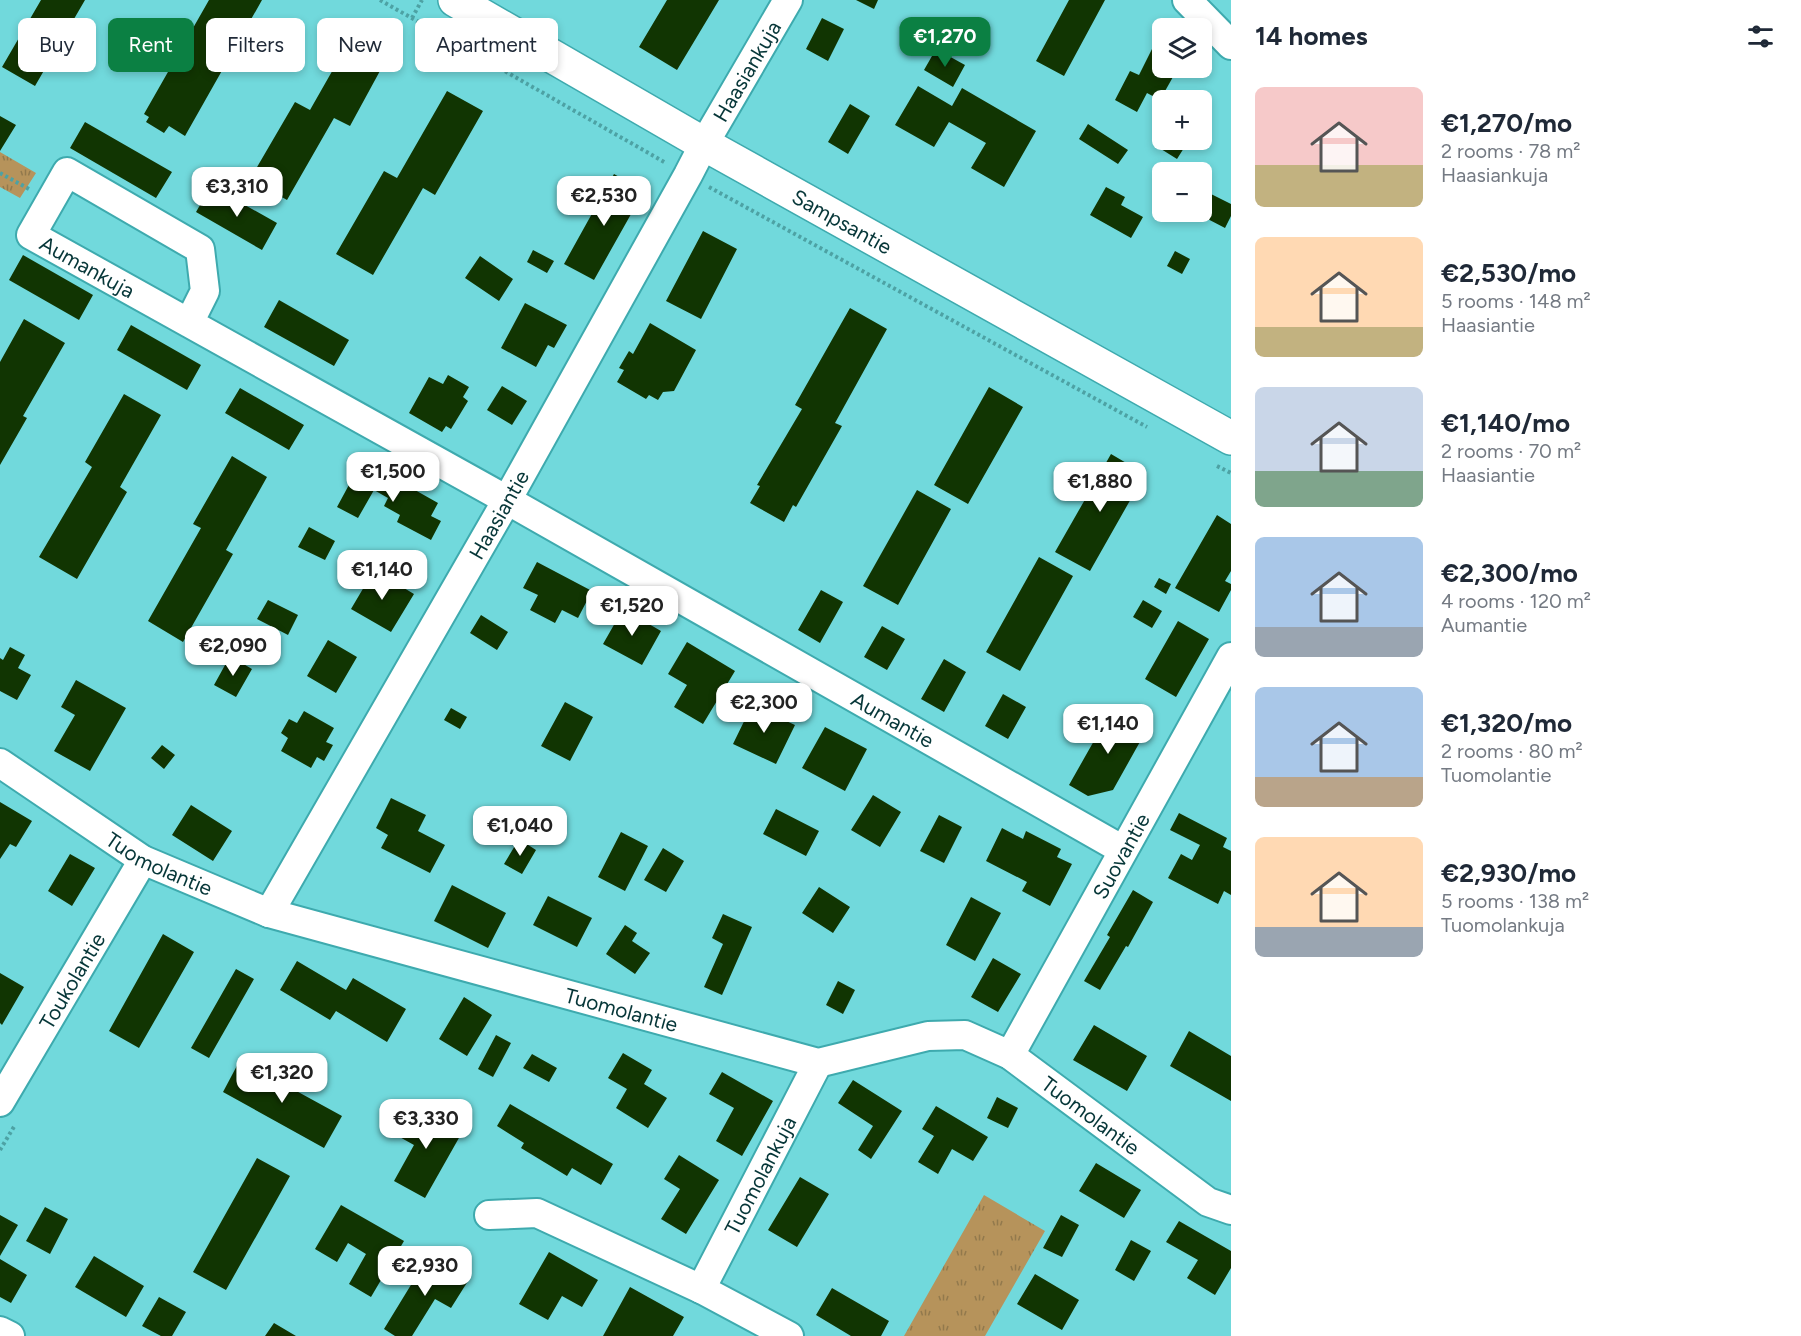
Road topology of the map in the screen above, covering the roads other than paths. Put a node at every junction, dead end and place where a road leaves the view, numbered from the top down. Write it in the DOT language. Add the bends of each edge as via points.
graph roads {
  1 [pos="454,0"];
  2 [pos="788,0"];
  3 [pos="1187,0"];
  4 [pos="1231,45"];
  5 [pos="704,144"];
  6 [pos="189,323"];
  7 [pos="1221,450"];
  8 [pos="507,500"];
  9 [pos="1231,657"];
  10 [pos="1223,688"];
  11 [pos="0,763"];
  12 [pos="1123,850"];
  13 [pos="143,860"];
  14 [pos="269,912"];
  15 [pos="1010,1056"];
  16 [pos="818,1063"];
  17 [pos="0,1102"];
  18 [pos="1231,1210"];
  19 [pos="489,1215"];
  20 [pos="701,1289"];
  21 [pos="0,1330"];
  22 [pos="10,1336"];
  23 [pos="789,1336"];
  1 -- 5 [label="street, Sampsantie"];
  2 -- 5 [label="street, Haasiankuja"];
  3 -- 4 [label="street"];
  5 -- 7 [label="street, Sampsantie"];
  5 -- 8 [label="street, Haasiantie"];
  6 -- 6 [label="street, Aumankuja" via="31,235 67,172 200,249 205,291"];
  6 -- 8 [label="street, Aumankuja"];
  8 -- 12 [label="street, Aumantie"];
  8 -- 14 [label="street, Haasiantie"];
  9 -- 10 [label="street, Suovantie"];
  10 -- 12 [label="street, Suovantie"];
  11 -- 13 [label="street, Tuomolantie"];
  12 -- 15 [label="street, Suovantie"];
  13 -- 14 [label="street, Tuomolantie"];
  13 -- 17 [label="street, Toukolantie"];
  14 -- 16 [label="street, Tuomolantie"];
  15 -- 16 [label="street, Tuomolantie" via="965,1035 927,1036"];
  15 -- 18 [label="street, Tuomolantie" via="1208,1202"];
  16 -- 20 [label="street, Tuomolankuja"];
  19 -- 20 [label="street" via="537,1213"];
  20 -- 23 [label="street"];
  21 -- 22 [label="street"];
}
